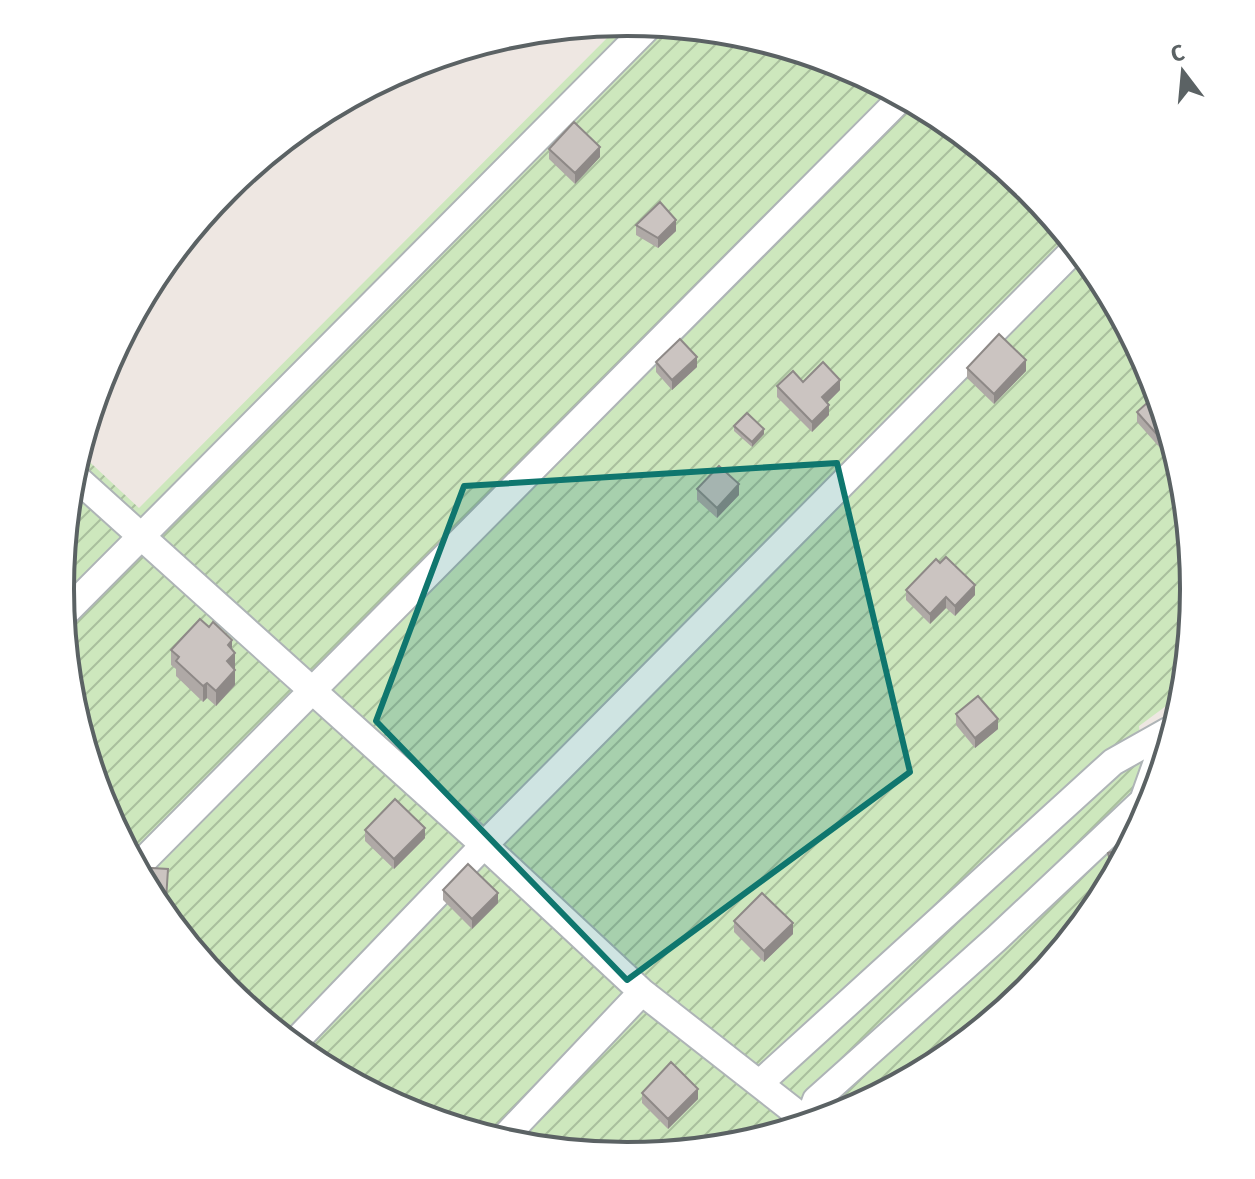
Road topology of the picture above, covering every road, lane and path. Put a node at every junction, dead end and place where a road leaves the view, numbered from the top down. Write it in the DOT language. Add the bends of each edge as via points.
graph roads {
  1 [pos="639,36"];
  2 [pos="894,105"];
  3 [pos="1069,255"];
  4 [pos="84,485"];
  5 [pos="141,536"];
  6 [pos="74,603"];
  7 [pos="312,689"];
  8 [pos="1162,731"];
  9 [pos="1136,808"];
  10 [pos="484,845"];
  11 [pos="144,859"];
  12 [pos="642,992"];
  13 [pos="301,1036"];
  14 [pos="760,1083"];
  15 [pos="812,1111"];
  16 [pos="798,1116"];
  17 [pos="511,1130"];
  1 -- 5 [label="street"];
  2 -- 7 [label="street"];
  3 -- 10 [label="street"];
  4 -- 5 [label="street"];
  5 -- 6 [label="street"];
  5 -- 7 [label="street"];
  7 -- 10 [label="street"];
  7 -- 11 [label="street"];
  8 -- 14 [label="street" via="1113,762"];
  9 -- 15 [label="street" via="816,1100"];
  10 -- 12 [label="street"];
  10 -- 13 [label="street"];
  12 -- 14 [label="street"];
  12 -- 17 [label="street"];
  14 -- 16 [label="street"];
}
